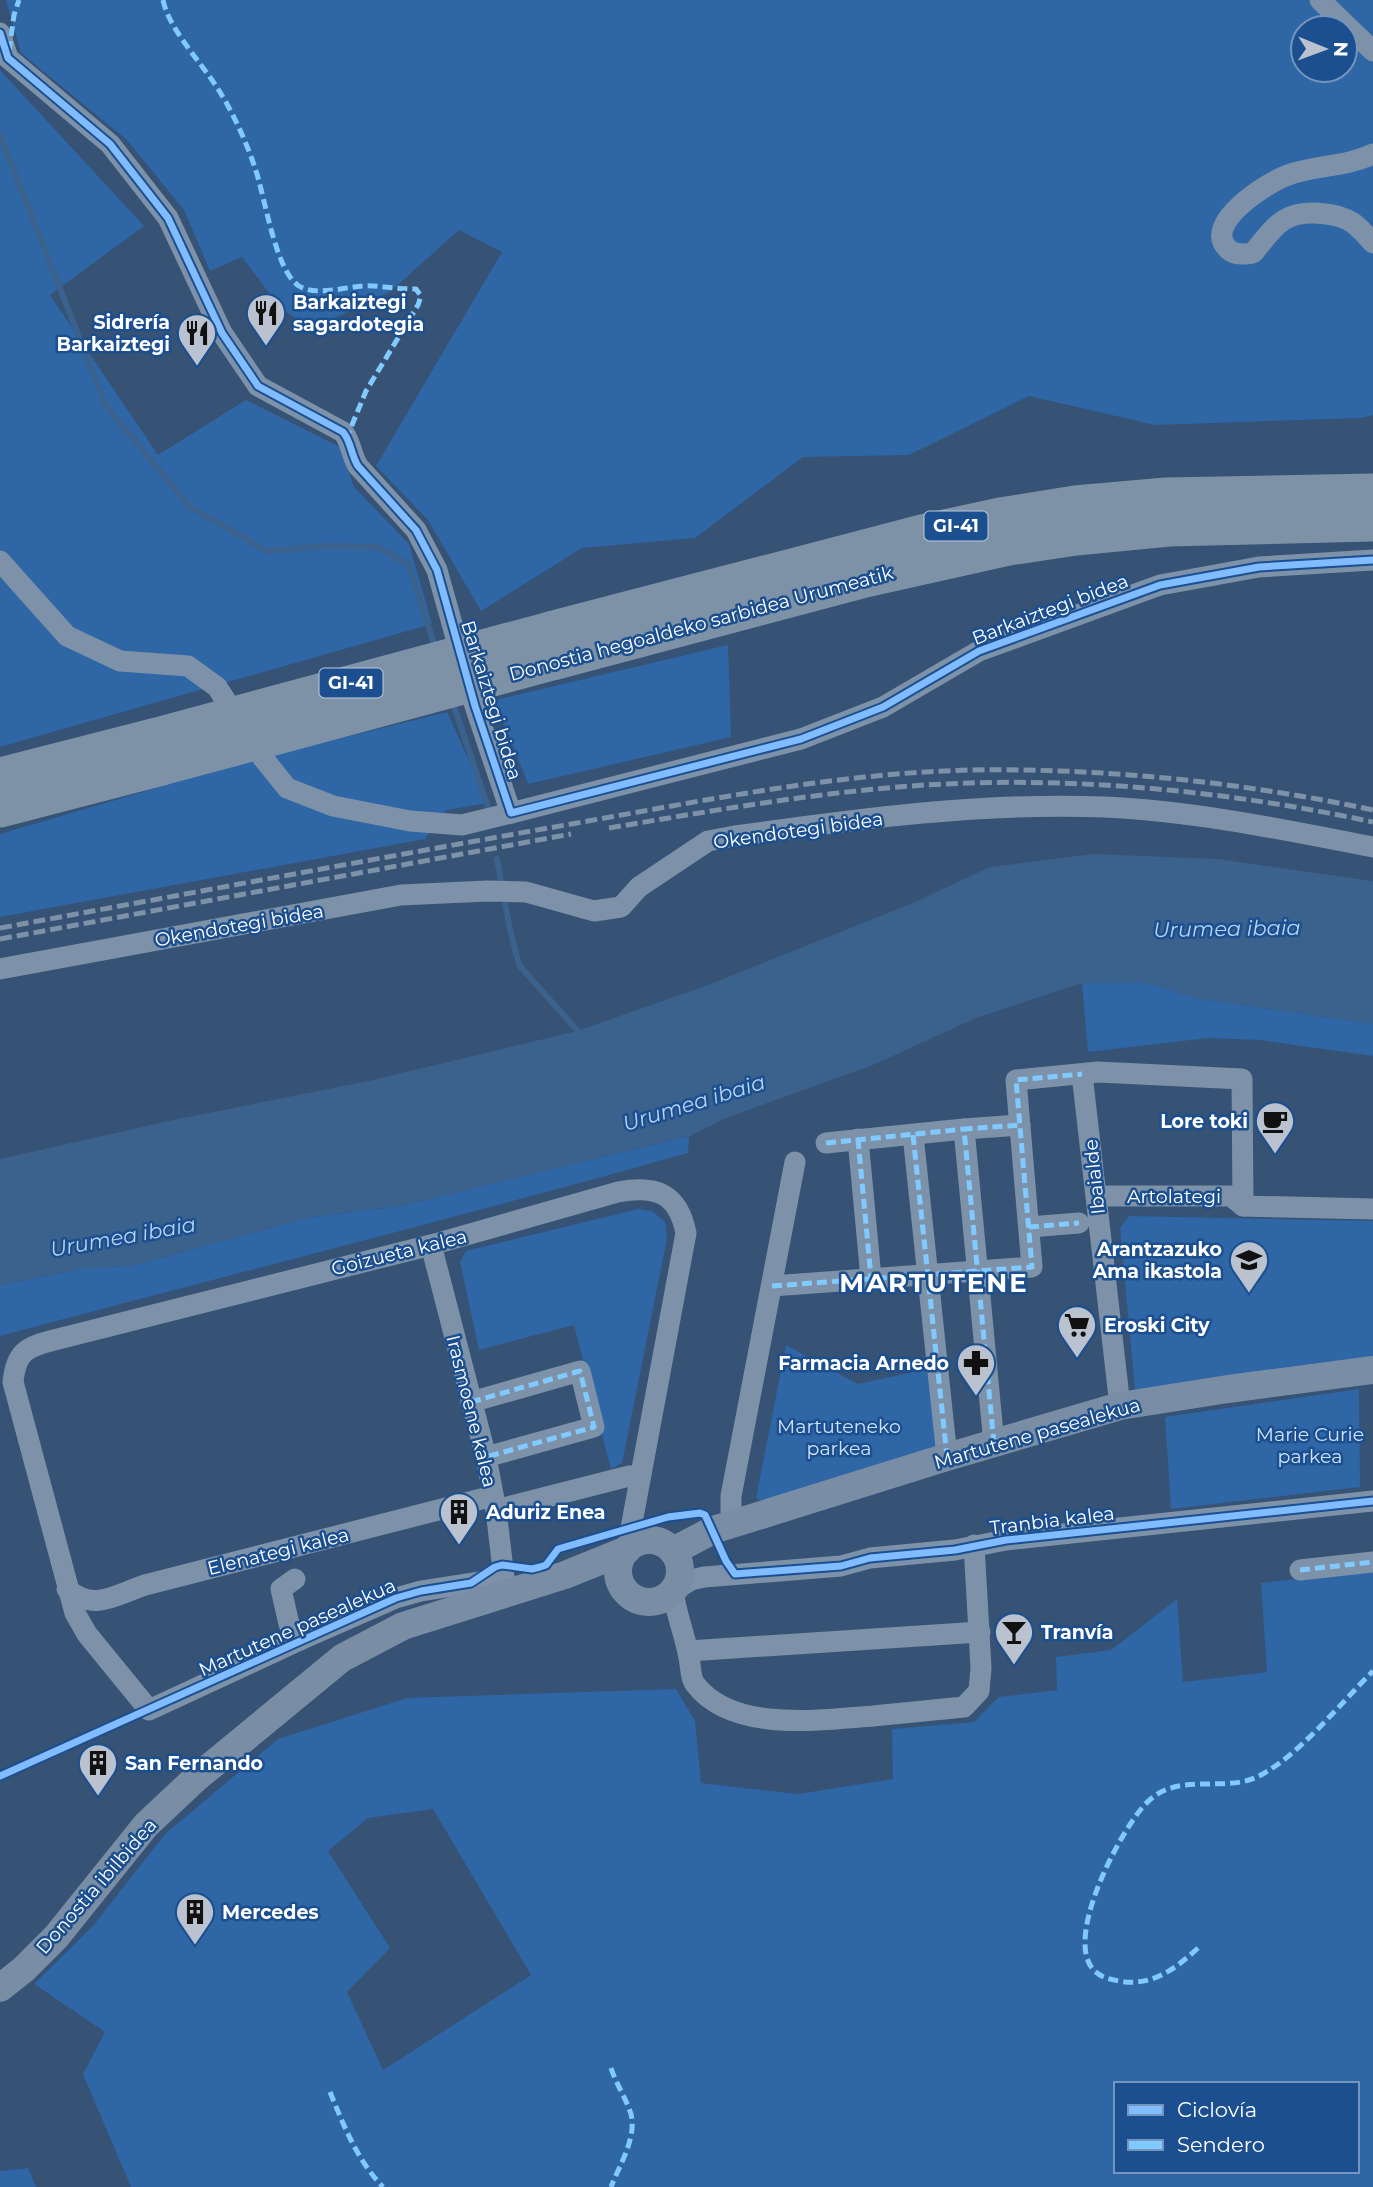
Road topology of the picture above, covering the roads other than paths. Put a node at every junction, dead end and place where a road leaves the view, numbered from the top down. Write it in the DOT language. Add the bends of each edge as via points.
graph roads {
  1 [pos="1320,0"];
  2 [pos="0,33"];
  3 [pos="1373,51"];
  4 [pos="1373,154"];
  5 [pos="1373,243"];
  6 [pos="1373,492"];
  7 [pos="1373,523"];
  8 [pos="1373,560"];
  9 [pos="0,561"];
  10 [pos="553,645"];
  11 [pos="157,752"];
  12 [pos="0,776"];
  13 [pos="0,809"];
  14 [pos="511,813"];
  15 [pos="1373,847"];
  16 [pos="0,969"];
  17 [pos="1082,1074"];
  18 [pos="1020,1125"];
  19 [pos="964,1129"];
  20 [pos="913,1135"];
  21 [pos="858,1139"];
  22 [pos="826,1143"];
  23 [pos="795,1162"];
  24 [pos="1097,1196"];
  25 [pos="1243,1206"];
  26 [pos="1373,1209"];
  27 [pos="1079,1223"];
  28 [pos="1029,1227"];
  29 [pos="431,1245"];
  30 [pos="976,1273"];
  31 [pos="927,1276"];
  32 [pos="871,1278"];
  33 [pos="772,1286"];
  34 [pos="1373,1370"];
  35 [pos="471,1402"];
  36 [pos="1120,1406"];
  37 [pos="994,1444"];
  38 [pos="486,1457"];
  39 [pos="947,1457"];
  40 [pos="639,1476"];
  41 [pos="1373,1501"];
  42 [pos="494,1503"];
  43 [pos="735,1524"];
  44 [pos="974,1545"];
  45 [pos="632,1546"];
  46 [pos="673,1551"];
  47 [pos="1373,1562"];
  48 [pos="1300,1570"];
  49 [pos="565,1575"];
  50 [pos="295,1579"];
  51 [pos="621,1584"];
  52 [pos="508,1585"];
  53 [pos="68,1589"];
  54 [pos="673,1591"];
  55 [pos="980,1632"];
  56 [pos="300,1640"];
  57 [pos="688,1651"];
  58 [pos="149,1710"];
  59 [pos="0,1989"];
  1 -- 3 [label="street"];
  2 -- 14 [label="street, Barkaiztegi bidea" via="8,58 110,144 168,218 222,333 258,386 343,432 358,466 416,530 441,580 475,706"];
  4 -- 5 [label="street" via="1276,181 1222,226 1222,241 1228,250 1239,254 1254,253 1283,220 1300,214 1351,222"];
  6 -- 10 [label="highway, Donostia hegoaldeko sarbidea Urumeatik / GI-41" via="1166,496 1000,516 926,532"];
  7 -- 10 [label="highway, Donostia hegoaldeko sarbidea Urumeatik / GI-41" via="1169,528 1076,537 1009,547"];
  8 -- 14 [label="street, Barkaiztegi bidea" via="1259,567 1160,585 979,651 883,707 802,739"];
  9 -- 14 [label="street" via="67,636 120,661 188,666 217,687 287,788 332,806 410,821 461,825"];
  10 -- 11 [label="highway, Donostia hegoaldeko sarbidea Urumeatik / GI-41, bridge"];
  11 -- 12 [label="highway, Donostia hegoaldeko sarbidea Urumeatik / GI-41"];
  11 -- 13 [label="highway, Donostia hegoaldeko sarbidea Urumeatik / GI-41"];
  15 -- 16 [label="street, Okendotegi bidea" via="1157,811 987,807 708,841 639,887 621,907 594,911 526,892 401,895"];
  17 -- 18 [label="street" via="1016,1080"];
  17 -- 24 [label="street, Ibaialde"];
  17 -- 25 [label="street" via="1242,1079"];
  18 -- 19 [label="street"];
  18 -- 28 [label="street"];
  19 -- 20 [label="street"];
  19 -- 30 [label="street"];
  20 -- 21 [label="street"];
  20 -- 31 [label="street"];
  21 -- 22 [label="street"];
  21 -- 32 [label="street"];
  23 -- 33 [label="street"];
  24 -- 25 [label="street, Artolategi" via="1231,1196"];
  24 -- 36 [label="street, Ibaialde"];
  25 -- 26 [label="street, Artolategi"];
  27 -- 28 [label="street"];
  28 -- 30 [label="street" via="1032,1267"];
  29 -- 35 [label="street, Irasmoene kalea"];
  29 -- 40 [label="street, Goizueta kalea" via="638,1188 658,1191 682,1212 686,1233"];
  29 -- 53 [label="street, Goizueta kalea" via="54,1339 21,1354 13,1382"];
  30 -- 31 [label="street"];
  30 -- 37 [label="street"];
  31 -- 32 [label="street"];
  31 -- 39 [label="street"];
  32 -- 33 [label="street"];
  33 -- 43 [label="street" via="731,1496"];
  34 -- 36 [label="main road, Martutene pasealekua"];
  35 -- 38 [label="street, Irasmoene kalea"];
  35 -- 38 [label="street" via="580,1371 594,1427"];
  36 -- 37 [label="main road, Martutene pasealekua"];
  37 -- 39 [label="main road, Martutene pasealekua"];
  38 -- 42 [label="street, Irasmoene kalea"];
  39 -- 43 [label="main road, Martutene pasealekua"];
  40 -- 42 [label="street"];
  40 -- 45 [label="street, Goizueta kalea"];
  41 -- 44 [label="street, Tranbia kalea"];
  42 -- 52 [label="street, Irasmoene kalea"];
  42 -- 53 [label="street, Elenategi kalea" via="145,1585 100,1600 79,1599"];
  43 -- 46 [label="main road, Martutene pasealekua"];
  44 -- 54 [label="street, Tranbia kalea" via="841,1566 704,1577"];
  44 -- 55 [label="street, Tranbia kalea"];
  45 -- 46 [label="main road" via="650,1540"];
  45 -- 49 [label="main road, Martutene pasealekua"];
  45 -- 51 [label="main road" via="619,1566"];
  46 -- 54 [label="main road" via="680,1575"];
  47 -- 48 [label="street"];
  49 -- 51 [label="main road, Martutene pasealekua" via="595,1574"];
  49 -- 52 [label="main road, Martutene pasealekua"];
  50 -- 56 [label="street" via="281,1588 289,1624"];
  51 -- 54 [label="main road, Martutene pasealekua" via="635,1599 645,1602 655,1602"];
  52 -- 56 [label="street, Martutene pasealekua" via="421,1591"];
  52 -- 59 [label="main road, Donostia ibilbidea" via="403,1626 342,1658 146,1825 56,1937"];
  53 -- 58 [label="street, Goizueta kalea" via="87,1634"];
  54 -- 57 [label="street, Tranbia kalea"];
  55 -- 57 [label="street"];
  55 -- 57 [label="street, Tranbia kalea" via="979,1691 964,1707 797,1722 736,1712 706,1698 692,1681"];
  56 -- 58 [label="street, Martutene pasealekua"];
}
